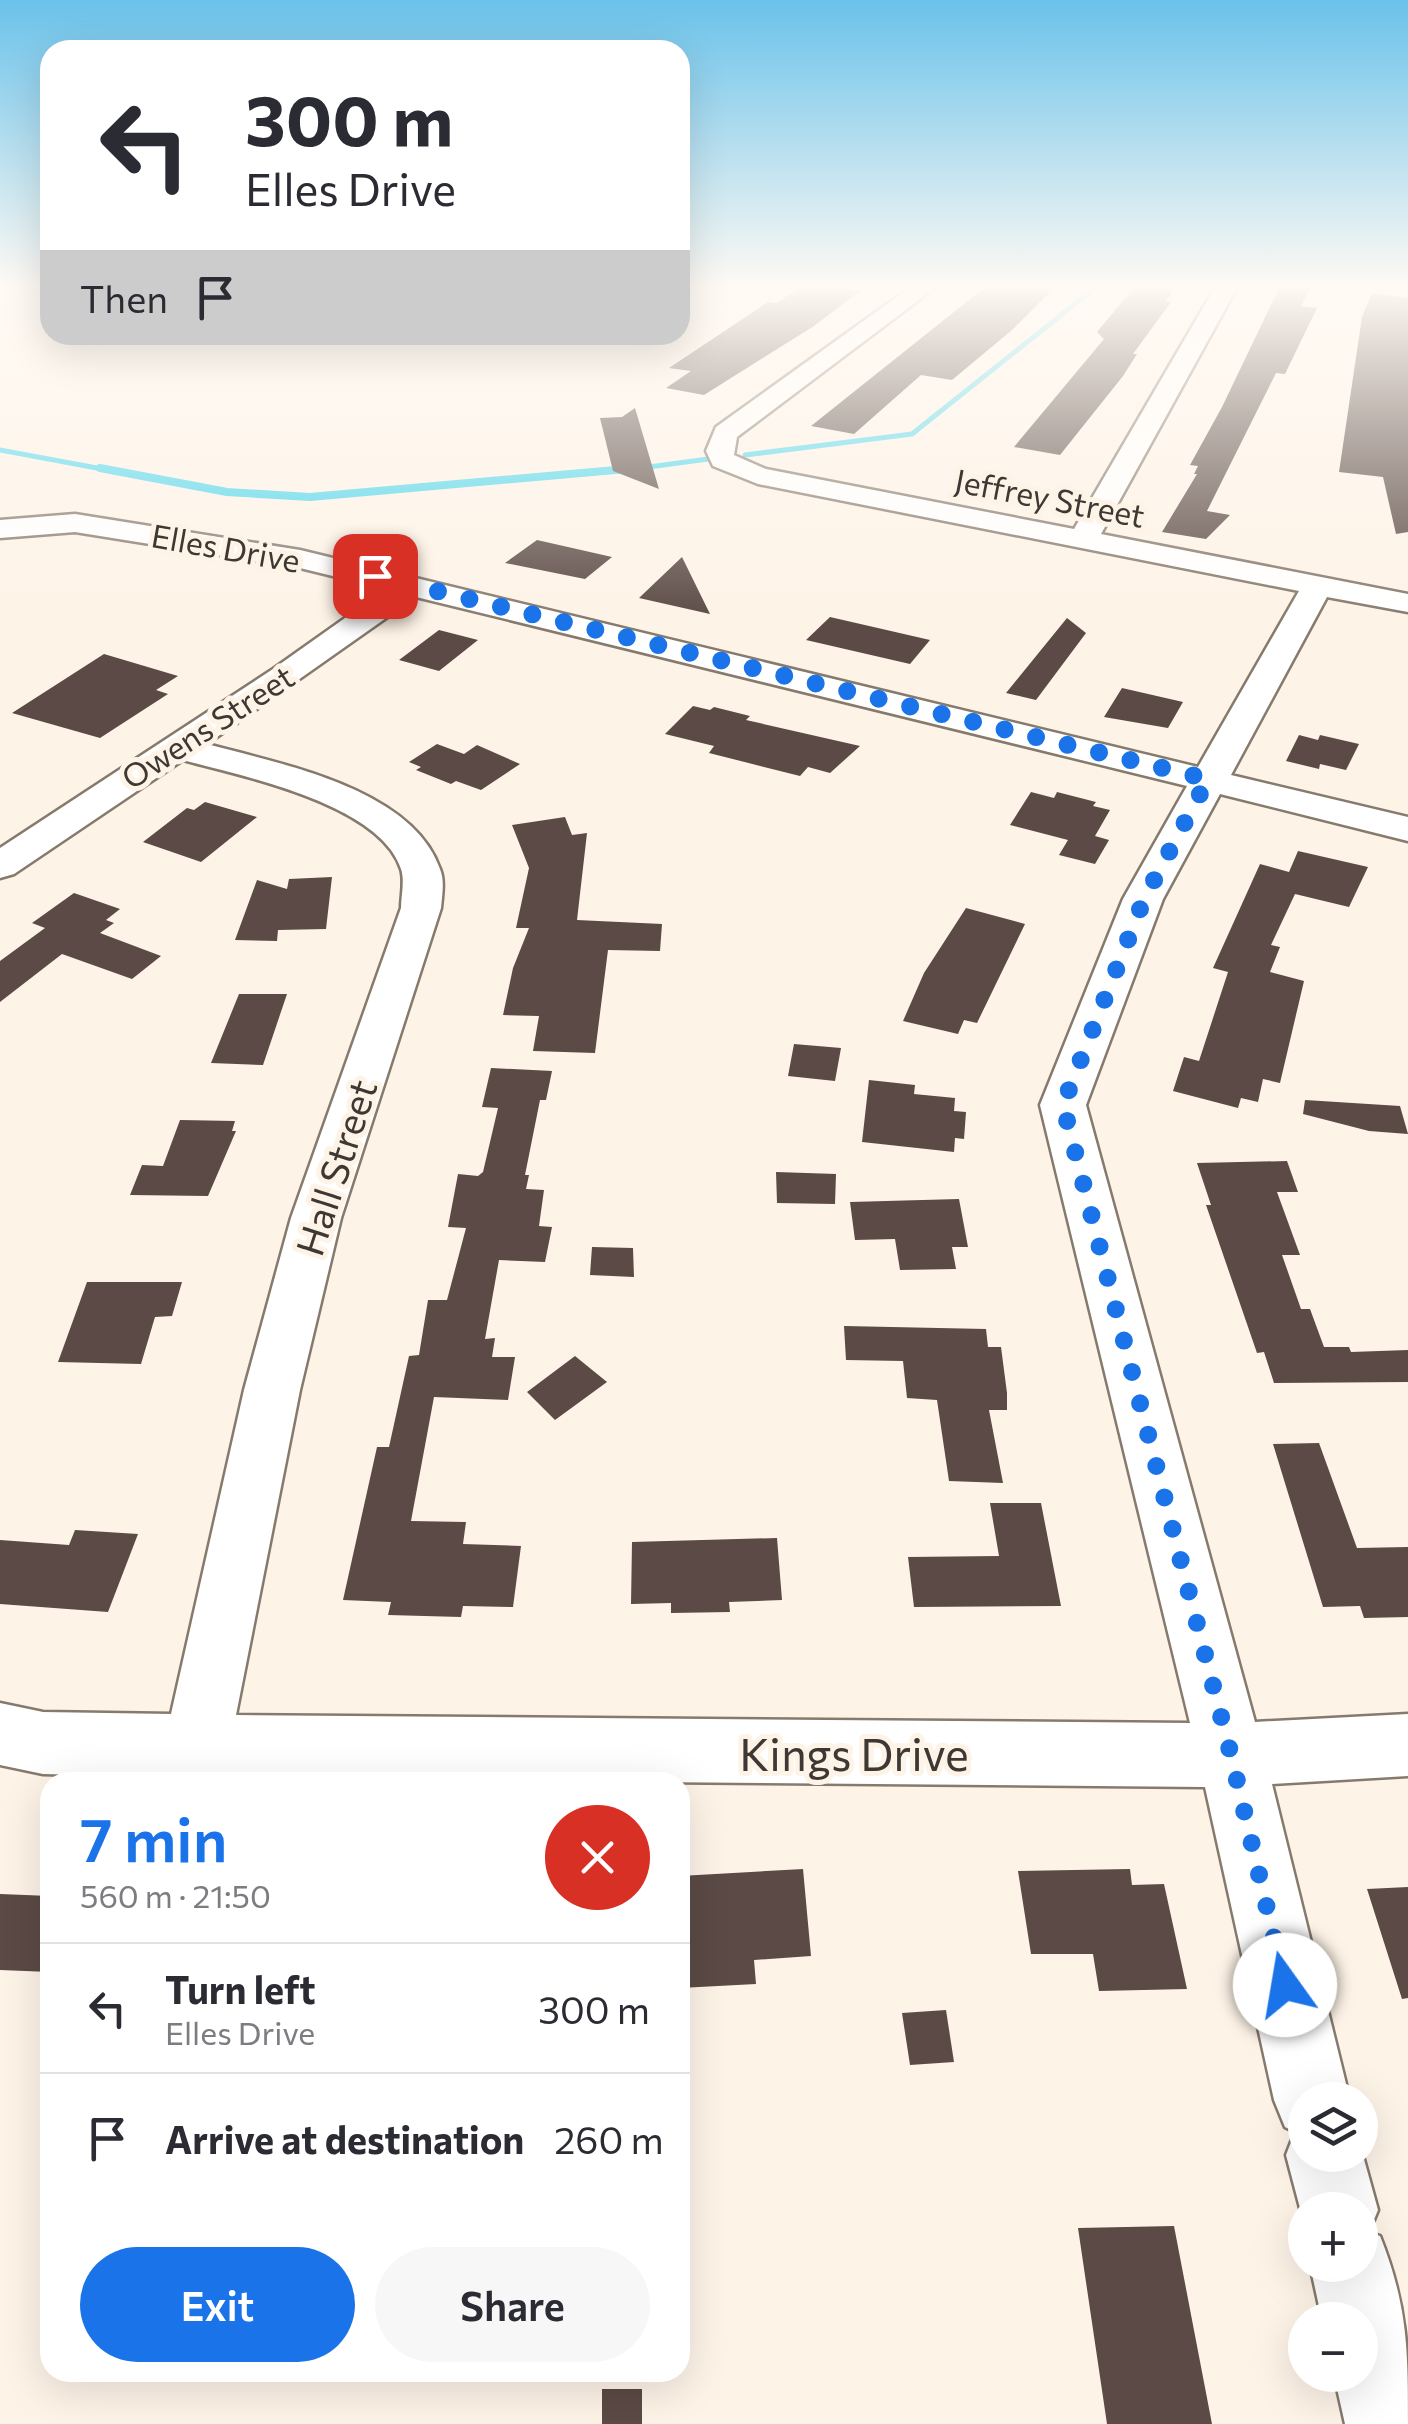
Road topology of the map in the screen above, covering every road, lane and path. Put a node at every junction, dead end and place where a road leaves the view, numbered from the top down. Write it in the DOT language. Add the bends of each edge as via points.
graph roads {
  1 [pos="773,397"];
  2 [pos="1164,397"];
  3 [pos="0,529"];
  4 [pos="1084,540"];
  5 [pos="412,584"];
  6 [pos="1318,585"];
  7 [pos="1408,603"];
  8 [pos="176,747"];
  9 [pos="1208,779"];
  10 [pos="1408,829"];
  11 [pos="0,866"];
  12 [pos="0,1734"];
  13 [pos="1408,1745"];
  14 [pos="196,1746"];
  15 [pos="1231,1755"];
  16 [pos="1308,2082"];
  17 [pos="1355,2282"];
  18 [pos="1388,2424"];
  1 -- 4 [label="street, Jeffrey Street" via="725,432 723,460 758,476"];
  2 -- 4 [label="street"];
  3 -- 5 [label="street, Elles Drive" via="75,523"];
  4 -- 6 [label="street, Jeffrey Street"];
  5 -- 8 [label="street, Owens Street"];
  5 -- 9 [label="street, Elles Drive"];
  6 -- 7 [label="street, Jeffrey Street"];
  6 -- 9 [label="street"];
  8 -- 11 [label="street, Owens Street"];
  8 -- 14 [label="street, Hall Street" via="362,806 400,833 421,868 421,908 311,1237"];
  9 -- 10 [label="street, Elles Drive"];
  9 -- 15 [label="street" via="1144,899 1063,1105"];
  12 -- 14 [label="street, Kings Drive" via="43,1743"];
  13 -- 15 [label="street, Kings Drive"];
  14 -- 15 [label="street, Kings Drive"];
  15 -- 16 [label="street"];
  17 -- 18 [label="street"];
}
